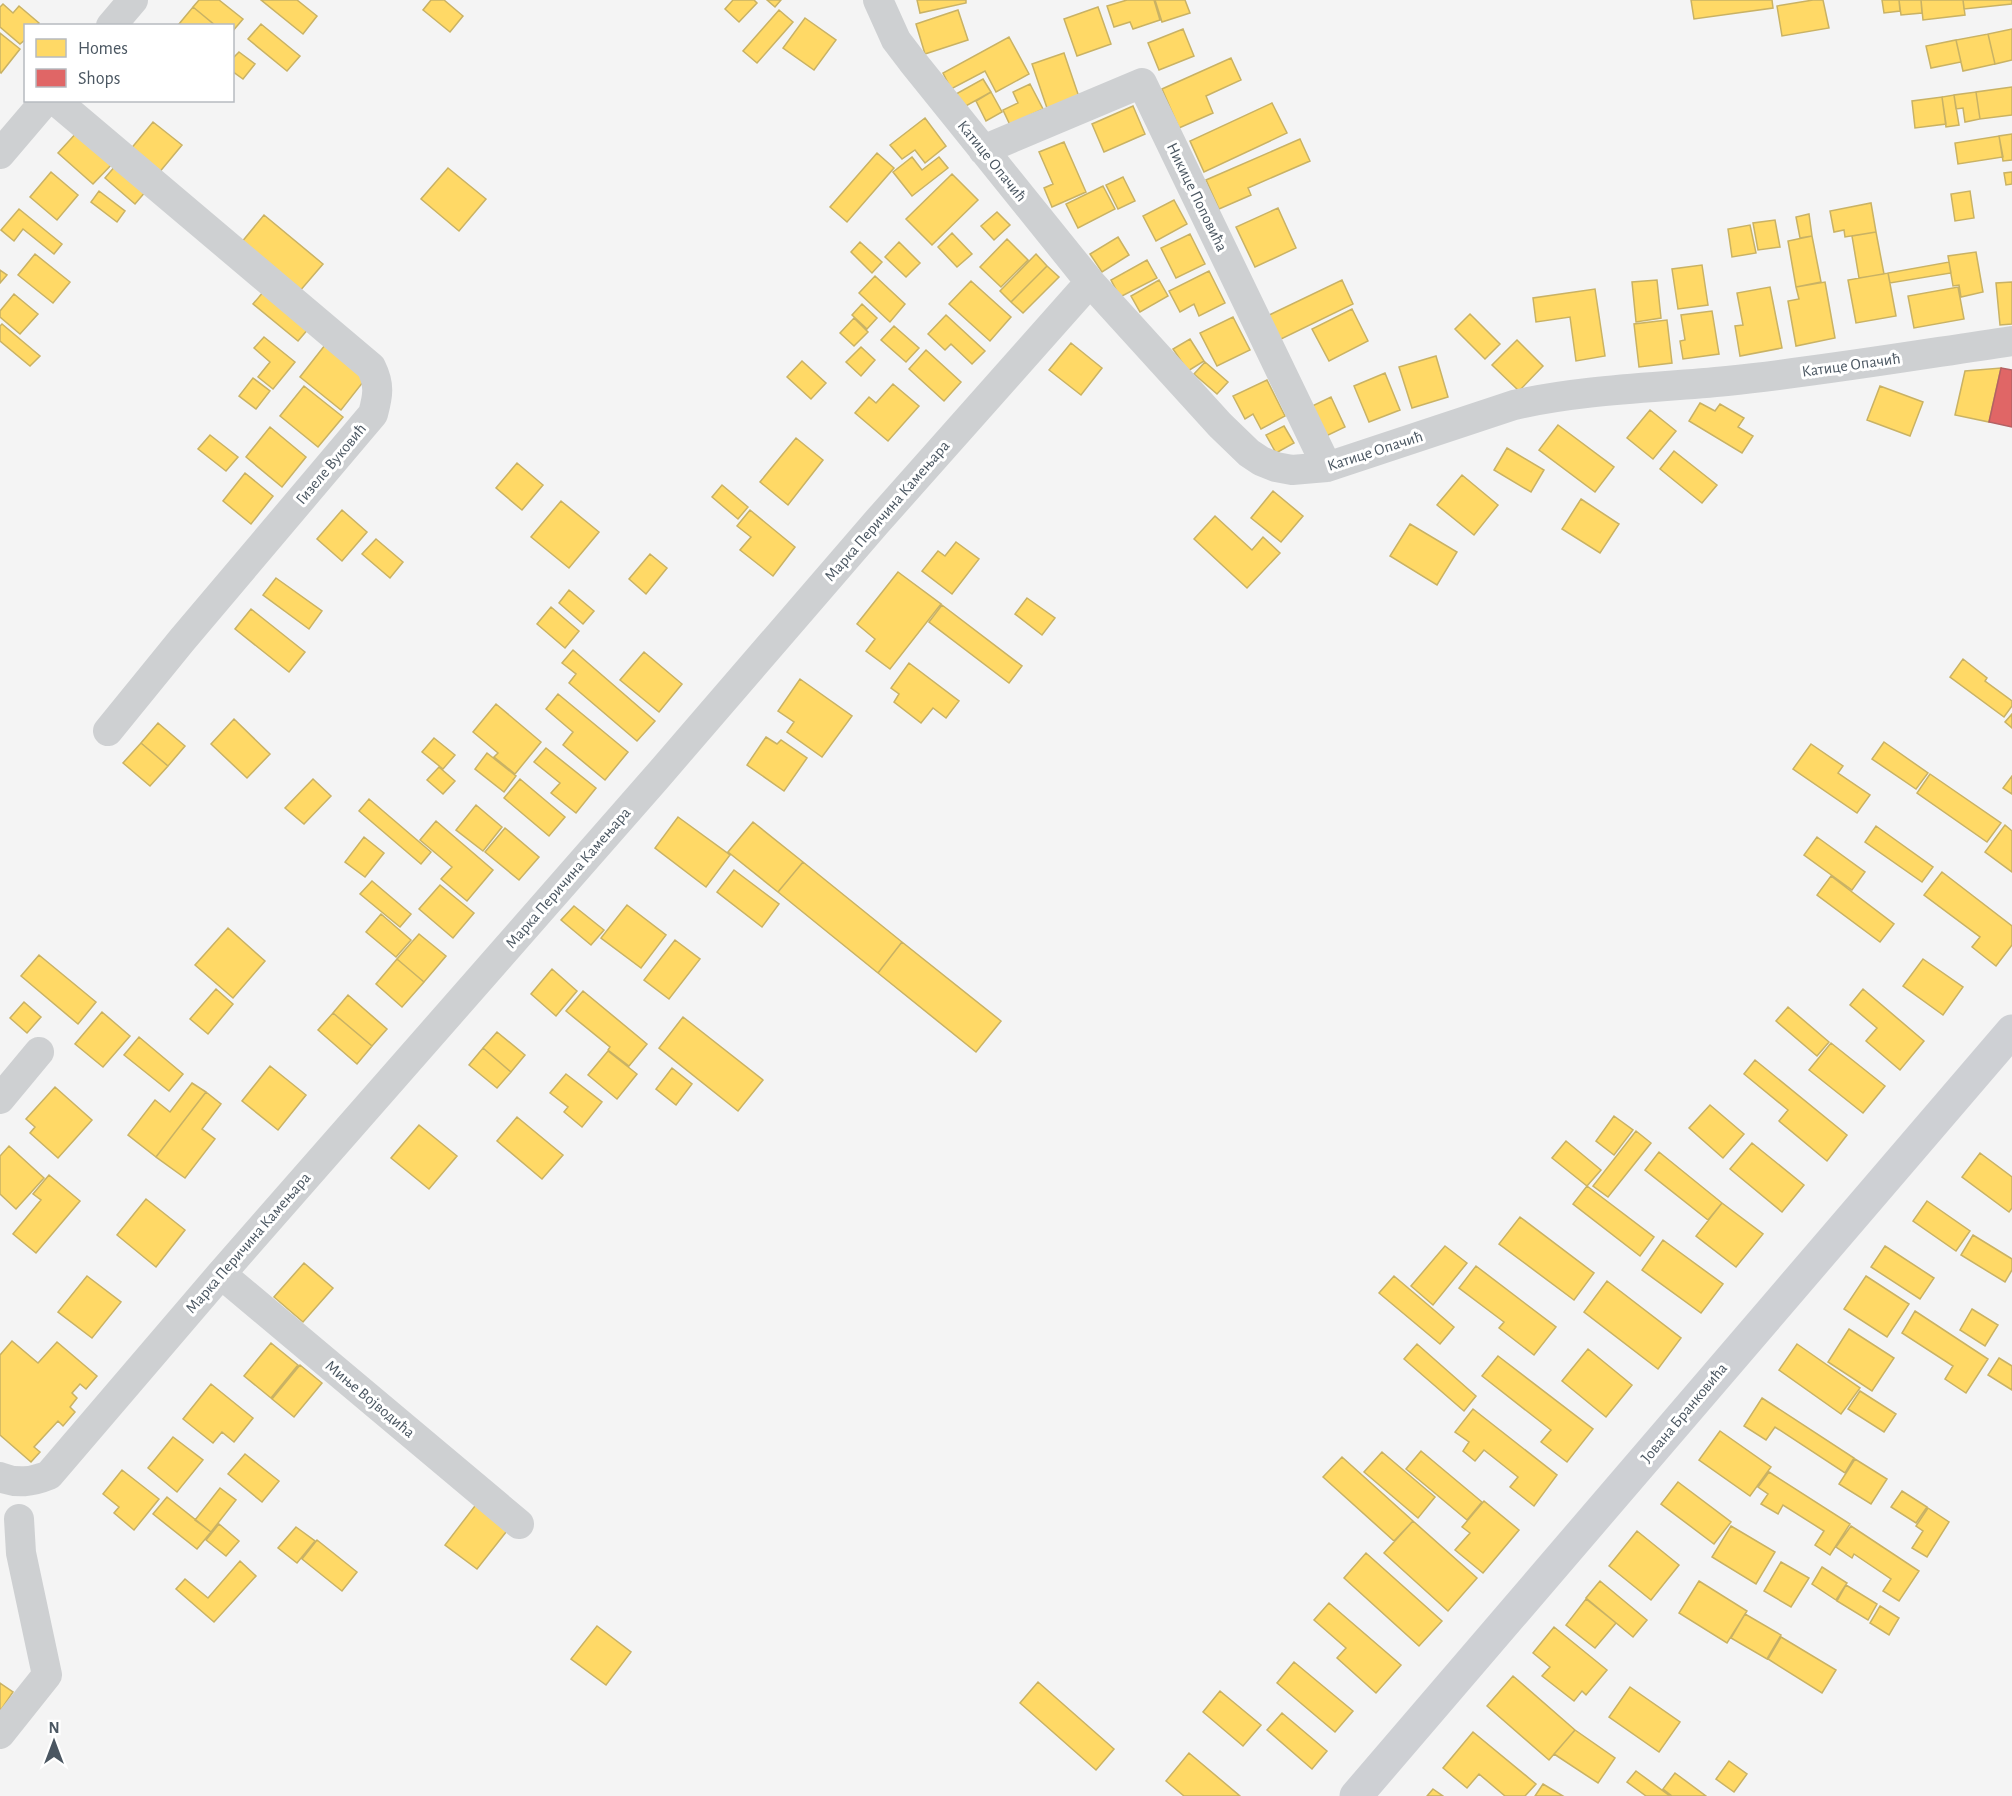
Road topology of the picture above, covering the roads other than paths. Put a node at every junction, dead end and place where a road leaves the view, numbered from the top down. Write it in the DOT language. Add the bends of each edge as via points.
graph roads {
  1 [pos="133,0"];
  2 [pos="878,0"];
  3 [pos="113,24"];
  4 [pos="44,102"];
  5 [pos="57,102"];
  6 [pos="983,150"];
  7 [pos="0,154"];
  8 [pos="1090,282"];
  9 [pos="2012,341"];
  10 [pos="1327,467"];
  11 [pos="108,731"];
  12 [pos="2012,1031"];
  13 [pos="39,1052"];
  14 [pos="0,1099"];
  15 [pos="221,1274"];
  16 [pos="23,1478"];
  17 [pos="19,1519"];
  18 [pos="519,1524"];
  19 [pos="0,1544"];
  20 [pos="0,1734"];
  21 [pos="1356,1796"];
  1 -- 3 [label="street"];
  2 -- 6 [label="street, Катице Опачић" via="896,40"];
  4 -- 7 [label="street"];
  5 -- 11 [label="street, Гизеле Вуковић" via="371,367 378,387 373,414"];
  6 -- 8 [label="street, Катице Опачић"];
  6 -- 10 [label="street, Никице Поповића" via="1142,83"];
  8 -- 10 [label="street, Катице Опачић" via="1249,453 1276,467"];
  8 -- 15 [label="street, Марка Перичина Камењара"];
  9 -- 10 [label="street, Катице Опачић" via="1826,370 1545,398"];
  12 -- 21 [label="main road, Јована Бранковића"];
  13 -- 14 [label="street"];
  15 -- 16 [label="street, Марка Перичина Камењара"];
  15 -- 18 [label="street, Миње Војводића"];
  16 -- 17 [label="street"];
  17 -- 19 [label="street"];
  17 -- 20 [label="street" via="21,1553 47,1675"];
}
